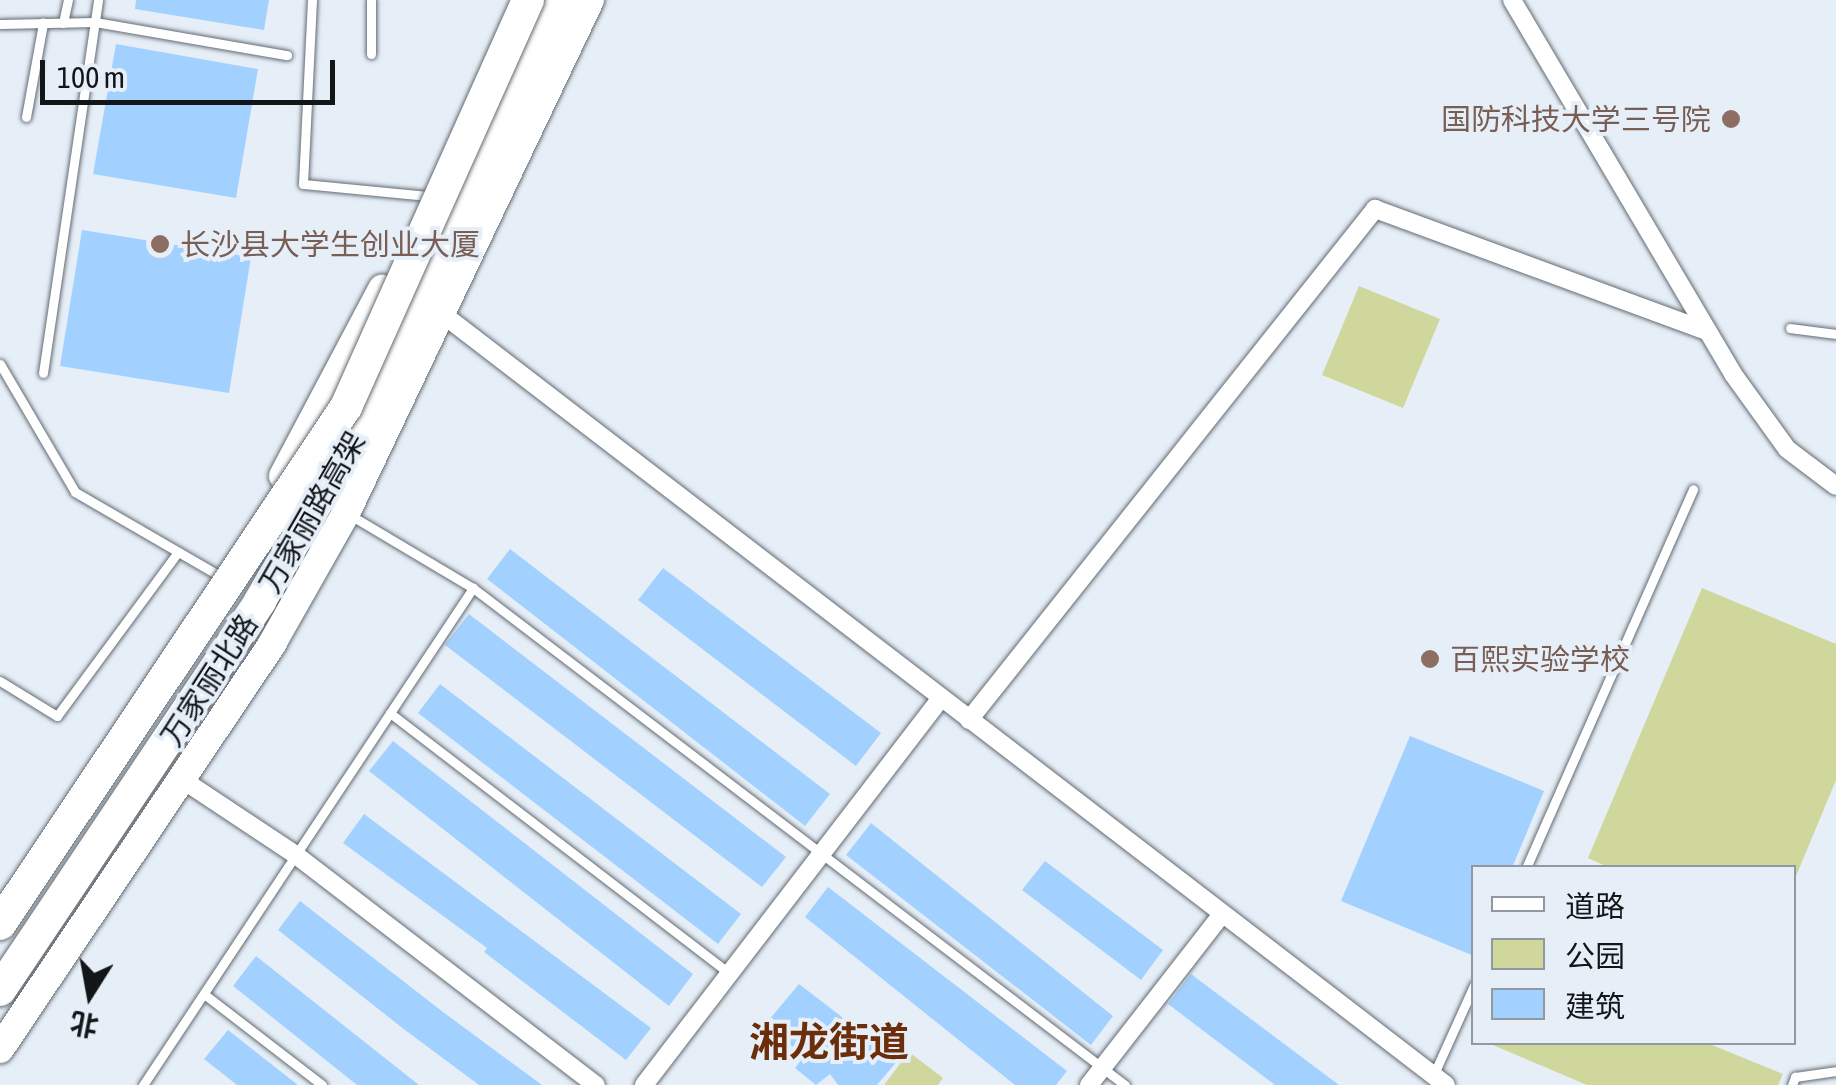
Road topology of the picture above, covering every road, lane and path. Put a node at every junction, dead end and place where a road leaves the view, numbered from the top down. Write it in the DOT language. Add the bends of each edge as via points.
graph roads {
  1 [pos="68,0"];
  2 [pos="98,0"];
  3 [pos="312,0"];
  4 [pos="372,0"];
  5 [pos="512,0"];
  6 [pos="528,0"];
  7 [pos="563,0"];
  8 [pos="590,0"];
  9 [pos="1512,0"];
  10 [pos="95,22"];
  11 [pos="43,23"];
  12 [pos="64,23"];
  13 [pos="0,24"];
  14 [pos="371,54"];
  15 [pos="287,55"];
  16 [pos="26,117"];
  17 [pos="428,196"];
  18 [pos="445,316"];
  19 [pos="1790,328"];
  20 [pos="1707,331"];
  21 [pos="1836,334"];
  22 [pos="0,364"];
  23 [pos="43,373"];
  24 [pos="1836,486"];
  25 [pos="1694,489"];
  26 [pos="346,513"];
  27 [pos="178,552"];
  28 [pos="220,576"];
  29 [pos="473,588"];
  30 [pos="0,680"];
  31 [pos="940,699"];
  32 [pos="390,713"];
  33 [pos="968,720"];
  34 [pos="183,780"];
  35 [pos="296,855"];
  36 [pos="821,855"];
  37 [pos="1527,865"];
  38 [pos="0,897"];
  39 [pos="1222,914"];
  40 [pos="0,924"];
  41 [pos="730,974"];
  42 [pos="0,990"];
  43 [pos="1471,993"];
  44 [pos="204,994"];
  45 [pos="0,1049"];
  46 [pos="1102,1068"];
  47 [pos="1836,1071"];
  48 [pos="1439,1080"];
  49 [pos="143,1085"];
  50 [pos="322,1085"];
  51 [pos="596,1085"];
  52 [pos="644,1085"];
  53 [pos="1088,1085"];
  54 [pos="1125,1085"];
  55 [pos="1792,1085"];
  1 -- 12 [label="lane"];
  2 -- 10 [label="lane"];
  3 -- 17 [label="lane" via="303,184"];
  4 -- 14 [label="lane"];
  5 -- 17 [label="main road, 万家丽北路"];
  6 -- 40 [label="highway, 万家丽路高架, bridge" via="346,407"];
  7 -- 42 [label="highway, 万家丽路高架" via="368,416 260,602"];
  8 -- 18 [label="main road, 万家丽北路"];
  9 -- 20 [label="street"];
  10 -- 12 [label="lane"];
  10 -- 15 [label="lane"];
  10 -- 23 [label="lane"];
  11 -- 12 [label="lane"];
  11 -- 13 [label="lane"];
  11 -- 16 [label="lane"];
  17 -- 28 [label="main road, 万家丽北路" via="291,464"];
  18 -- 26 [label="main road, 万家丽北路"];
  18 -- 31 [label="street"];
  19 -- 21 [label="lane"];
  20 -- 24 [label="street" via="1787,450"];
  20 -- 33 [label="street" via="1375,209"];
  22 -- 27 [label="lane" via="76,492"];
  25 -- 37 [label="lane"];
  26 -- 29 [label="lane"];
  26 -- 34 [label="main road, 万家丽北路"];
  27 -- 28 [label="lane"];
  27 -- 30 [label="lane" via="57,716"];
  28 -- 38 [label="main road, 万家丽北路"];
  29 -- 32 [label="lane"];
  29 -- 36 [label="lane"];
  31 -- 33 [label="street"];
  31 -- 36 [label="street"];
  32 -- 35 [label="lane"];
  32 -- 41 [label="lane"];
  33 -- 39 [label="street"];
  34 -- 35 [label="street"];
  34 -- 45 [label="main road, 万家丽北路"];
  35 -- 44 [label="lane"];
  35 -- 51 [label="street"];
  36 -- 41 [label="street"];
  36 -- 46 [label="lane"];
  39 -- 46 [label="street"];
  39 -- 48 [label="street"];
  41 -- 52 [label="street"];
  43 -- 48 [label="lane"];
  44 -- 49 [label="lane"];
  44 -- 50 [label="lane"];
  46 -- 53 [label="street"];
  46 -- 54 [label="lane"];
  47 -- 55 [label="lane" via="1795,1077"];
}
